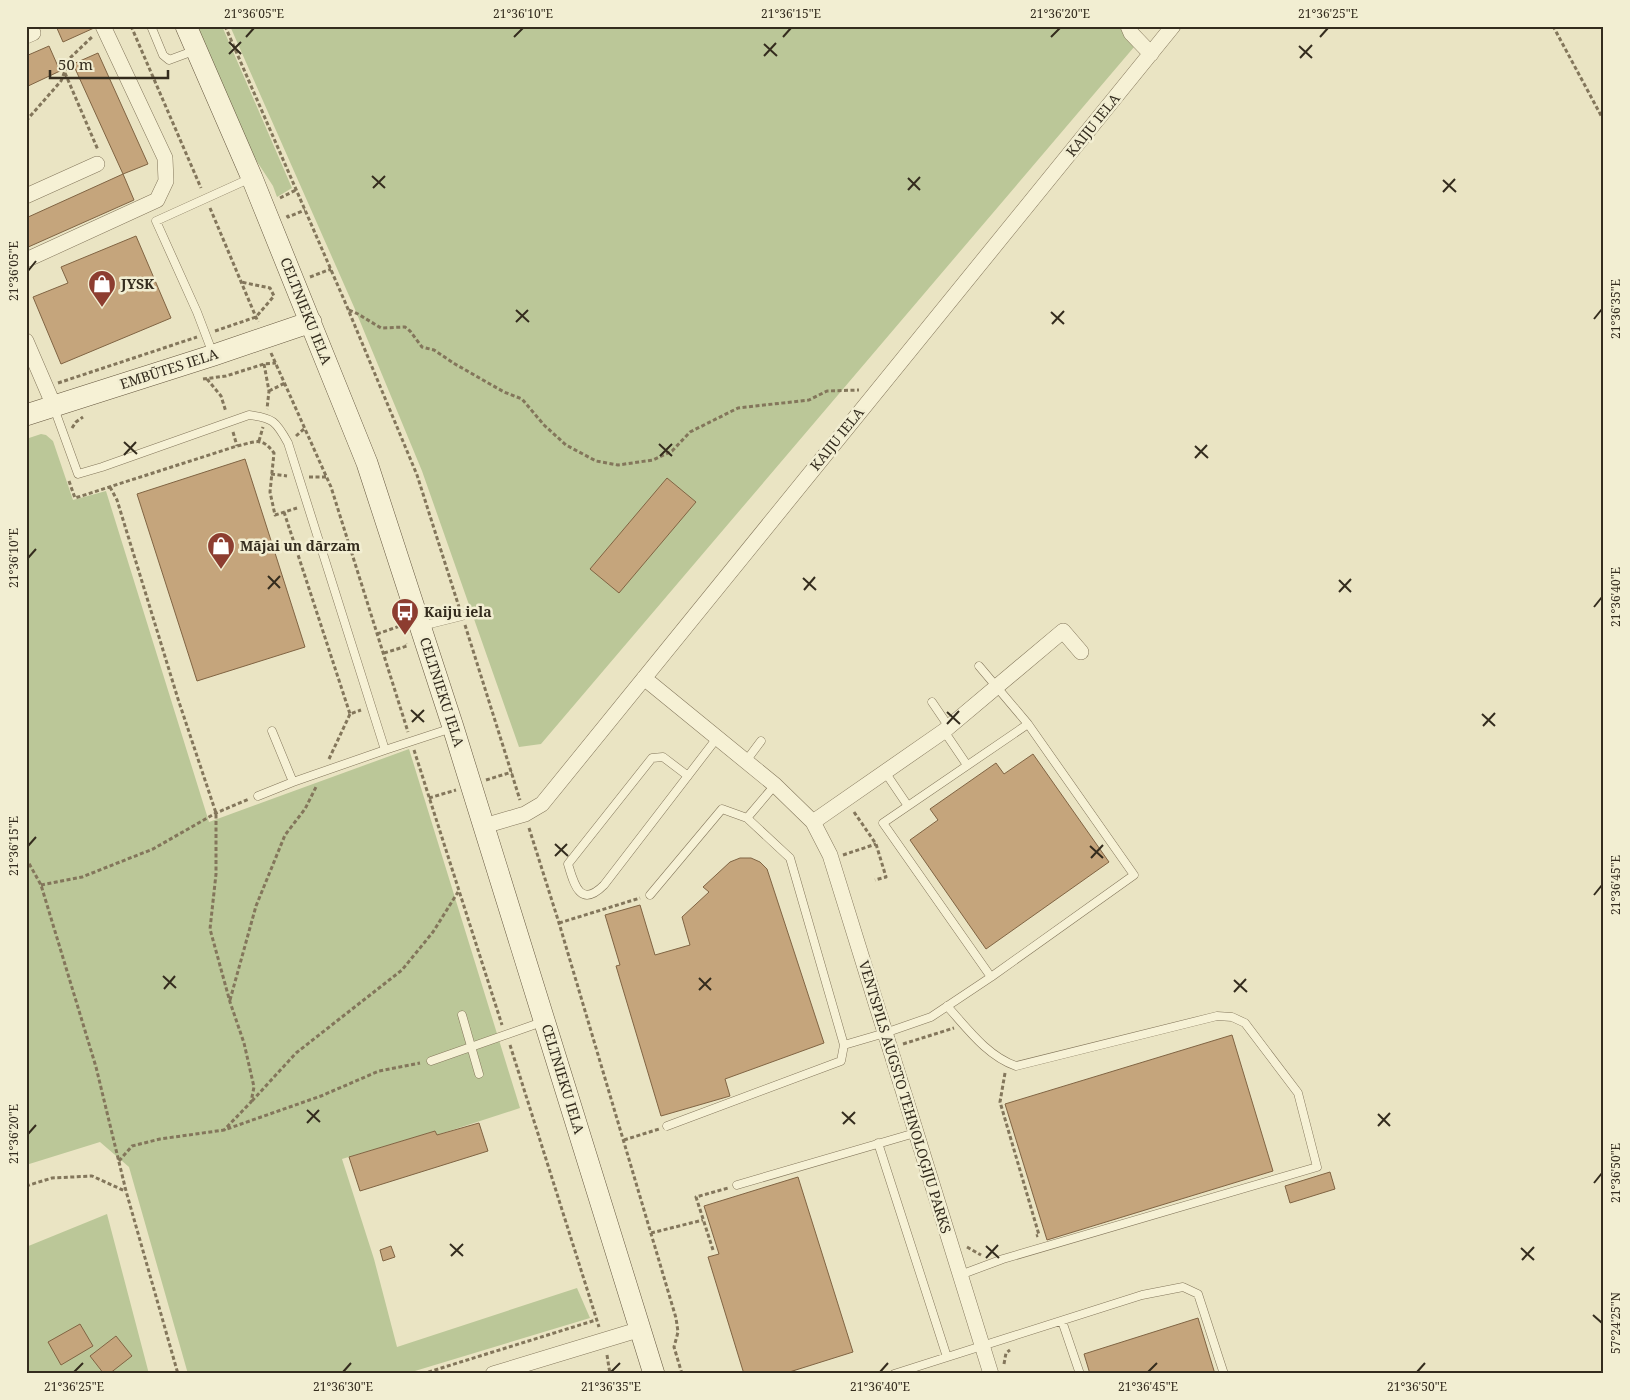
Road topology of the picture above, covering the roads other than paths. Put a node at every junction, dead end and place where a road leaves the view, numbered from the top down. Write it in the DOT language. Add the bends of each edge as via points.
graph roads {
  1 [pos="30,26"];
  2 [pos="151,26"];
  3 [pos="186,26"];
  4 [pos="1128,26"];
  5 [pos="1173,26"];
  6 [pos="104,27"];
  7 [pos="26,36"];
  8 [pos="196,49"];
  9 [pos="1151,54"];
  10 [pos="97,164"];
  11 [pos="252,178"];
  12 [pos="26,196"];
  13 [pos="26,260"];
  14 [pos="310,322"];
  15 [pos="26,341"];
  16 [pos="214,356"];
  17 [pos="50,397"];
  18 [pos="26,415"];
  19 [pos="462,616"];
  20 [pos="409,633"];
  21 [pos="1081,652"];
  22 [pos="979,666"];
  23 [pos="644,678"];
  24 [pos="997,687"];
  25 [pos="932,702"];
  26 [pos="1028,724"];
  27 [pos="453,728"];
  28 [pos="947,729"];
  29 [pos="272,730"];
  30 [pos="718,738"];
  31 [pos="761,741"];
  32 [pos="385,750"];
  33 [pos="746,761"];
  34 [pos="967,765"];
  35 [pos="886,772"];
  36 [pos="688,776"];
  37 [pos="293,782"];
  38 [pos="776,785"];
  39 [pos="258,796"];
  40 [pos="908,806"];
  41 [pos="747,818"];
  42 [pos="813,822"];
  43 [pos="484,826"];
  44 [pos="650,895"];
  45 [pos="991,976"];
  46 [pos="946,1006"];
  47 [pos="462,1015"];
  48 [pos="545,1021"];
  49 [pos="885,1033"];
  50 [pos="844,1045"];
  51 [pos="471,1048"];
  52 [pos="431,1061"];
  53 [pos="479,1074"];
  54 [pos="667,1126"];
  55 [pos="915,1133"];
  56 [pos="878,1143"];
  57 [pos="737,1185"];
  58 [pos="960,1275"];
  59 [pos="1062,1320"];
  60 [pos="641,1329"];
  61 [pos="982,1346"];
  62 [pos="947,1357"];
  63 [pos="997,1369"];
  64 [pos="498,1373"];
  65 [pos="654,1374"];
  66 [pos="894,1374"];
  67 [pos="1080,1374"];
  68 [pos="1224,1374"];
  1 -- 7 [label="street" via="33,32"];
  2 -- 8 [label="lane" via="163,55 169,60"];
  3 -- 8 [label="street, CELTNIEKU IELA"];
  4 -- 9 [label="street"];
  5 -- 9 [label="street, KAIJU IELA"];
  6 -- 13 [label="street" via="165,158 166,181 157,200"];
  8 -- 11 [label="street, CELTNIEKU IELA"];
  9 -- 23 [label="street, KAIJU IELA"];
  10 -- 12 [label="street"];
  11 -- 14 [label="street, CELTNIEKU IELA"];
  11 -- 16 [label="lane" via="156,221"];
  14 -- 16 [label="street, EMBŪTES IELA"];
  14 -- 20 [label="street, CELTNIEKU IELA" via="367,463"];
  15 -- 17 [label="street"];
  16 -- 17 [label="street, EMBŪTES IELA"];
  17 -- 18 [label="street, EMBŪTES IELA"];
  17 -- 32 [label="lane" via="78,474 249,415 266,417 279,426 288,443"];
  19 -- 20 [label="lane"];
  20 -- 27 [label="street, CELTNIEKU IELA"];
  21 -- 24 [label="street" via="1063,631"];
  22 -- 24 [label="lane"];
  23 -- 30 [label="street, VENTSPILS AUGSTO TEHNOLOĢIJU PARKS"];
  23 -- 43 [label="street, KAIJU IELA" via="542,804 525,814"];
  24 -- 26 [label="lane"];
  24 -- 28 [label="street"];
  25 -- 28 [label="lane"];
  26 -- 34 [label="lane"];
  26 -- 45 [label="lane" via="1134,875"];
  27 -- 32 [label="lane"];
  27 -- 43 [label="street, CELTNIEKU IELA"];
  28 -- 34 [label="lane"];
  28 -- 35 [label="street"];
  29 -- 37 [label="lane"];
  30 -- 33 [label="street, VENTSPILS AUGSTO TEHNOLOĢIJU PARKS"];
  30 -- 36 [label="lane"];
  31 -- 33 [label="lane"];
  32 -- 37 [label="lane"];
  33 -- 38 [label="street, VENTSPILS AUGSTO TEHNOLOĢIJU PARKS"];
  34 -- 40 [label="lane"];
  35 -- 40 [label="lane"];
  35 -- 42 [label="street"];
  36 -- 36 [label="lane" via="663,757 652,758 568,864 580,893 596,893 604,885"];
  37 -- 39 [label="lane"];
  38 -- 41 [label="lane"];
  38 -- 42 [label="street, VENTSPILS AUGSTO TEHNOLOĢIJU PARKS"];
  40 -- 45 [label="lane" via="883,823"];
  41 -- 44 [label="lane" via="722,809"];
  41 -- 50 [label="lane" via="790,858"];
  42 -- 49 [label="street, VENTSPILS AUGSTO TEHNOLOĢIJU PARKS" via="830,855"];
  43 -- 48 [label="street, CELTNIEKU IELA"];
  45 -- 46 [label="lane"];
  46 -- 49 [label="lane" via="931,1017"];
  46 -- 58 [label="lane" via="988,1050 1016,1066 1217,1016 1232,1017 1245,1023 1298,1093 1317,1167 1003,1259"];
  47 -- 51 [label="lane"];
  48 -- 51 [label="lane"];
  48 -- 60 [label="street, CELTNIEKU IELA"];
  49 -- 50 [label="lane"];
  49 -- 55 [label="street, VENTSPILS AUGSTO TEHNOLOĢIJU PARKS"];
  50 -- 54 [label="lane" via="841,1061"];
  51 -- 52 [label="lane"];
  51 -- 53 [label="lane"];
  55 -- 56 [label="lane"];
  55 -- 58 [label="street, VENTSPILS AUGSTO TEHNOLOĢIJU PARKS"];
  56 -- 57 [label="lane"];
  56 -- 62 [label="lane"];
  58 -- 61 [label="street, VENTSPILS AUGSTO TEHNOLOĢIJU PARKS"];
  59 -- 61 [label="lane"];
  59 -- 67 [label="lane"];
  59 -- 68 [label="lane" via="1142,1295 1183,1287 1198,1294"];
  60 -- 64 [label="street"];
  60 -- 65 [label="street, CELTNIEKU IELA"];
  61 -- 62 [label="lane"];
  61 -- 63 [label="street, VENTSPILS AUGSTO TEHNOLOĢIJU PARKS"];
  62 -- 66 [label="lane"];
}
